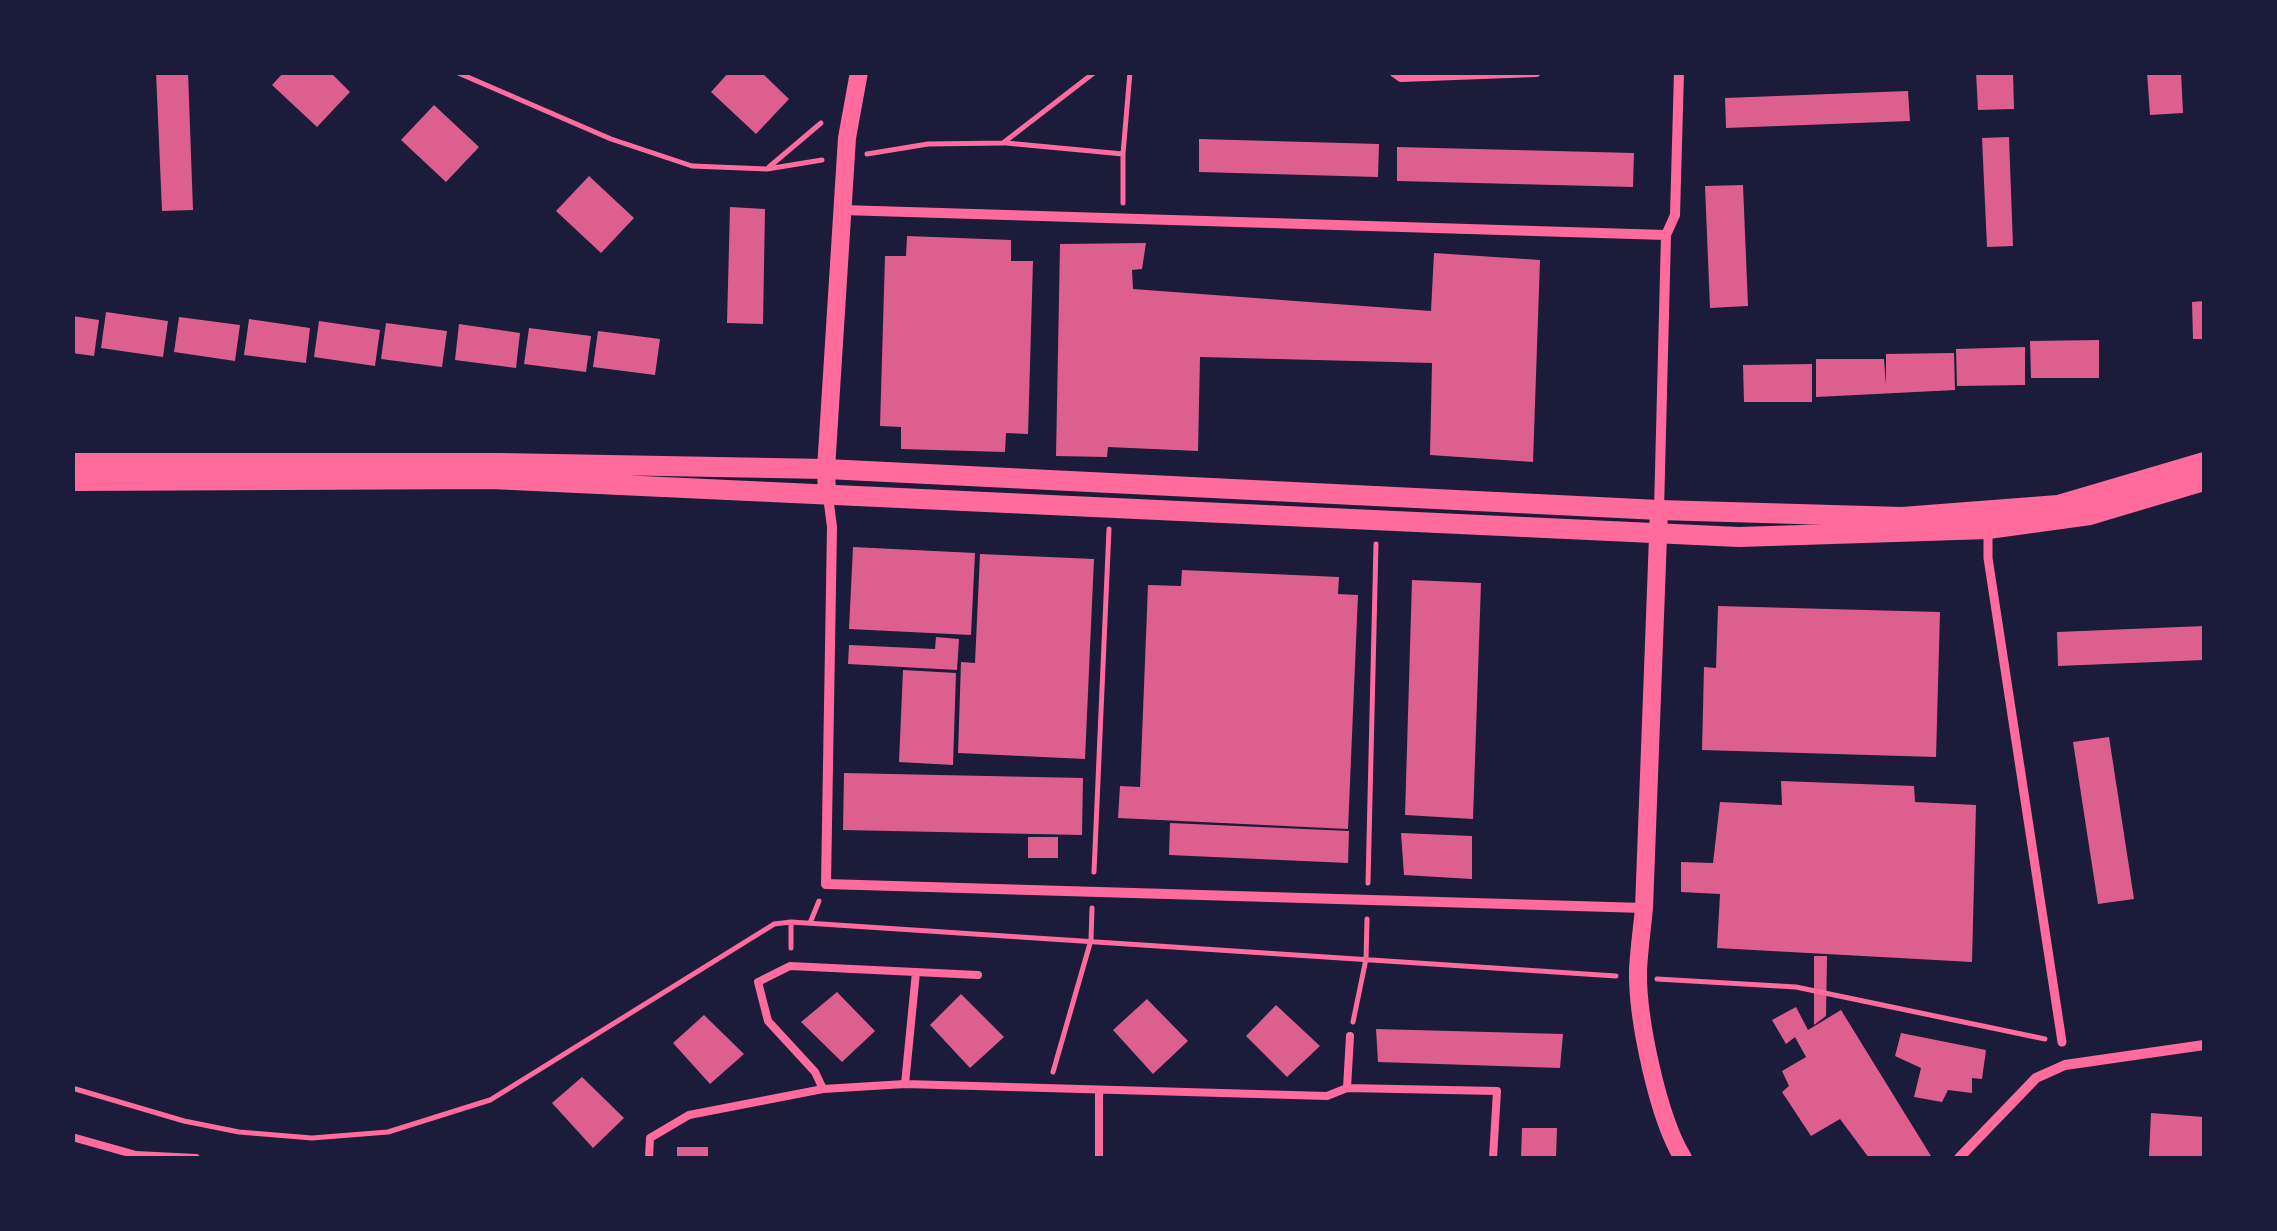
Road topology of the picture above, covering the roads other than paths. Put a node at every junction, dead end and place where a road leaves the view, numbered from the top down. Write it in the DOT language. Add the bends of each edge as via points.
graph roads {
  1 [pos="858,72"];
  2 [pos="1394,72"];
  3 [pos="1536,72"];
  4 [pos="1679,72"];
  5 [pos="842,210"];
  6 [pos="1666,235"];
  7 [pos="2204,462"];
  8 [pos="72,463"];
  9 [pos="826,469"];
  10 [pos="2204,480"];
  11 [pos="72,482"];
  12 [pos="828,495"];
  13 [pos="1659,510"];
  14 [pos="1988,529"];
  15 [pos="1656,533"];
  16 [pos="1644,908"];
  17 [pos="916,972"];
  18 [pos="978,975"];
  19 [pos="1350,1036"];
  20 [pos="2062,1042"];
  21 [pos="2204,1046"];
  22 [pos="905,1084"];
  23 [pos="1347,1088"];
  24 [pos="822,1089"];
  25 [pos="1099,1092"];
  26 [pos="72,1137"];
  27 [pos="196,1158"];
  28 [pos="649,1158"];
  29 [pos="1099,1158"];
  30 [pos="1494,1158"];
  31 [pos="1683,1158"];
  32 [pos="1959,1158"];
  1 -- 5 [label="street"];
  2 -- 3 [label="street"];
  4 -- 6 [label="street" via="1675,215"];
  5 -- 6 [label="street"];
  5 -- 9 [label="street"];
  6 -- 13 [label="street"];
  7 -- 13 [label="main road" via="2058,506 1902,517"];
  8 -- 9 [label="main road"];
  9 -- 12 [label="street"];
  9 -- 13 [label="main road"];
  10 -- 14 [label="main road" via="2090,515"];
  11 -- 12 [label="main road" via="490,479"];
  12 -- 15 [label="main road"];
  12 -- 16 [label="street" via="826,884"];
  13 -- 15 [label="street"];
  14 -- 15 [label="main road"];
  14 -- 20 [label="street"];
  15 -- 16 [label="street"];
  16 -- 31 [label="street" via="1638,973 1644,1026 1669,1136"];
  17 -- 18 [label="lane"];
  17 -- 22 [label="lane"];
  17 -- 24 [label="lane" via="790,966 758,982 768,1021 816,1072"];
  19 -- 23 [label="lane"];
  21 -- 32 [label="street" via="2065,1064 2036,1078"];
  22 -- 24 [label="lane"];
  22 -- 25 [label="lane"];
  23 -- 25 [label="lane" via="1327,1096"];
  23 -- 30 [label="lane" via="1497,1091"];
  24 -- 28 [label="lane" via="689,1114 650,1138"];
  25 -- 29 [label="lane"];
  26 -- 27 [label="lane" via="136,1155"];
}
